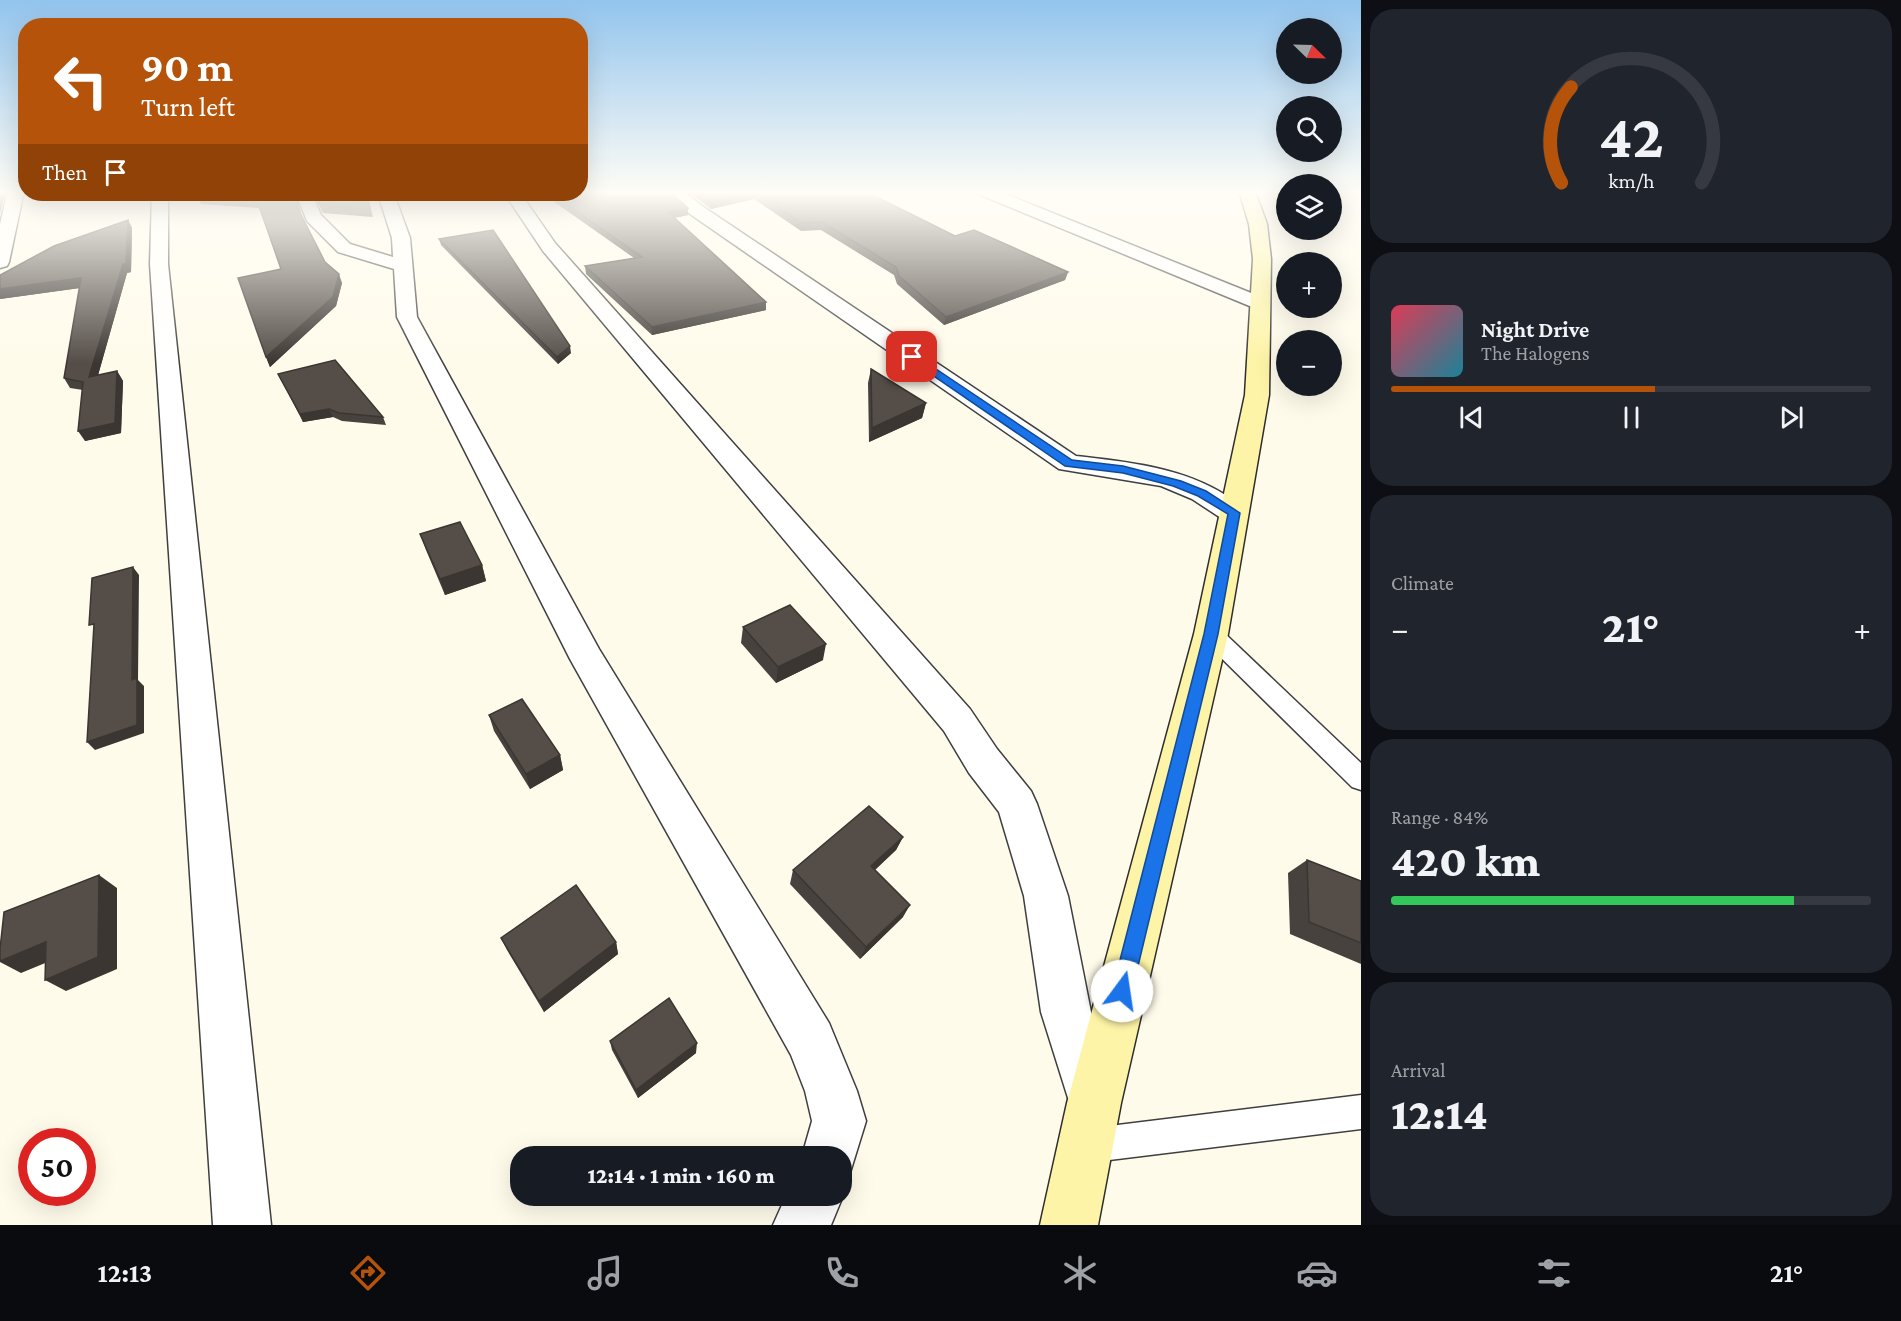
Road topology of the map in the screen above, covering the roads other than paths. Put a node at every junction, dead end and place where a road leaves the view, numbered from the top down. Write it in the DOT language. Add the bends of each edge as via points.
graph roads {
  1 [pos="160,248"];
  2 [pos="345,248"];
  3 [pos="403,248"];
  4 [pos="550,248"];
  5 [pos="752,248"];
  6 [pos="1124,248"];
  7 [pos="1261,248"];
  8 [pos="404,266"];
  9 [pos="1259,303"];
  10 [pos="1234,513"];
  11 [pos="1211,634"];
  12 [pos="1361,779"];
  13 [pos="1094,1103"];
  14 [pos="1361,1112"];
  15 [pos="832,1146"];
  16 [pos="1084,1146"];
  17 [pos="811,1206"];
  18 [pos="242,1225"];
  19 [pos="802,1225"];
  20 [pos="1069,1225"];
  1 -- 18 [label="street"];
  2 -- 8 [label="street"];
  3 -- 8 [label="street"];
  4 -- 13 [label="street" via="957,720 1017,804 1046,896 1066,1012"];
  5 -- 10 [label="street" via="1069,463 1123,469 1177,484"];
  6 -- 9 [label="street"];
  7 -- 9 [label="main road"];
  8 -- 15 [label="street" via="407,316 587,659 811,1041 839,1121"];
  9 -- 10 [label="main road" via="1257,395"];
  10 -- 11 [label="main road"];
  11 -- 12 [label="lane"];
  11 -- 13 [label="main road"];
  13 -- 16 [label="main road"];
  14 -- 16 [label="lane"];
  16 -- 20 [label="main road"];
  17 -- 19 [label="street"];
}
